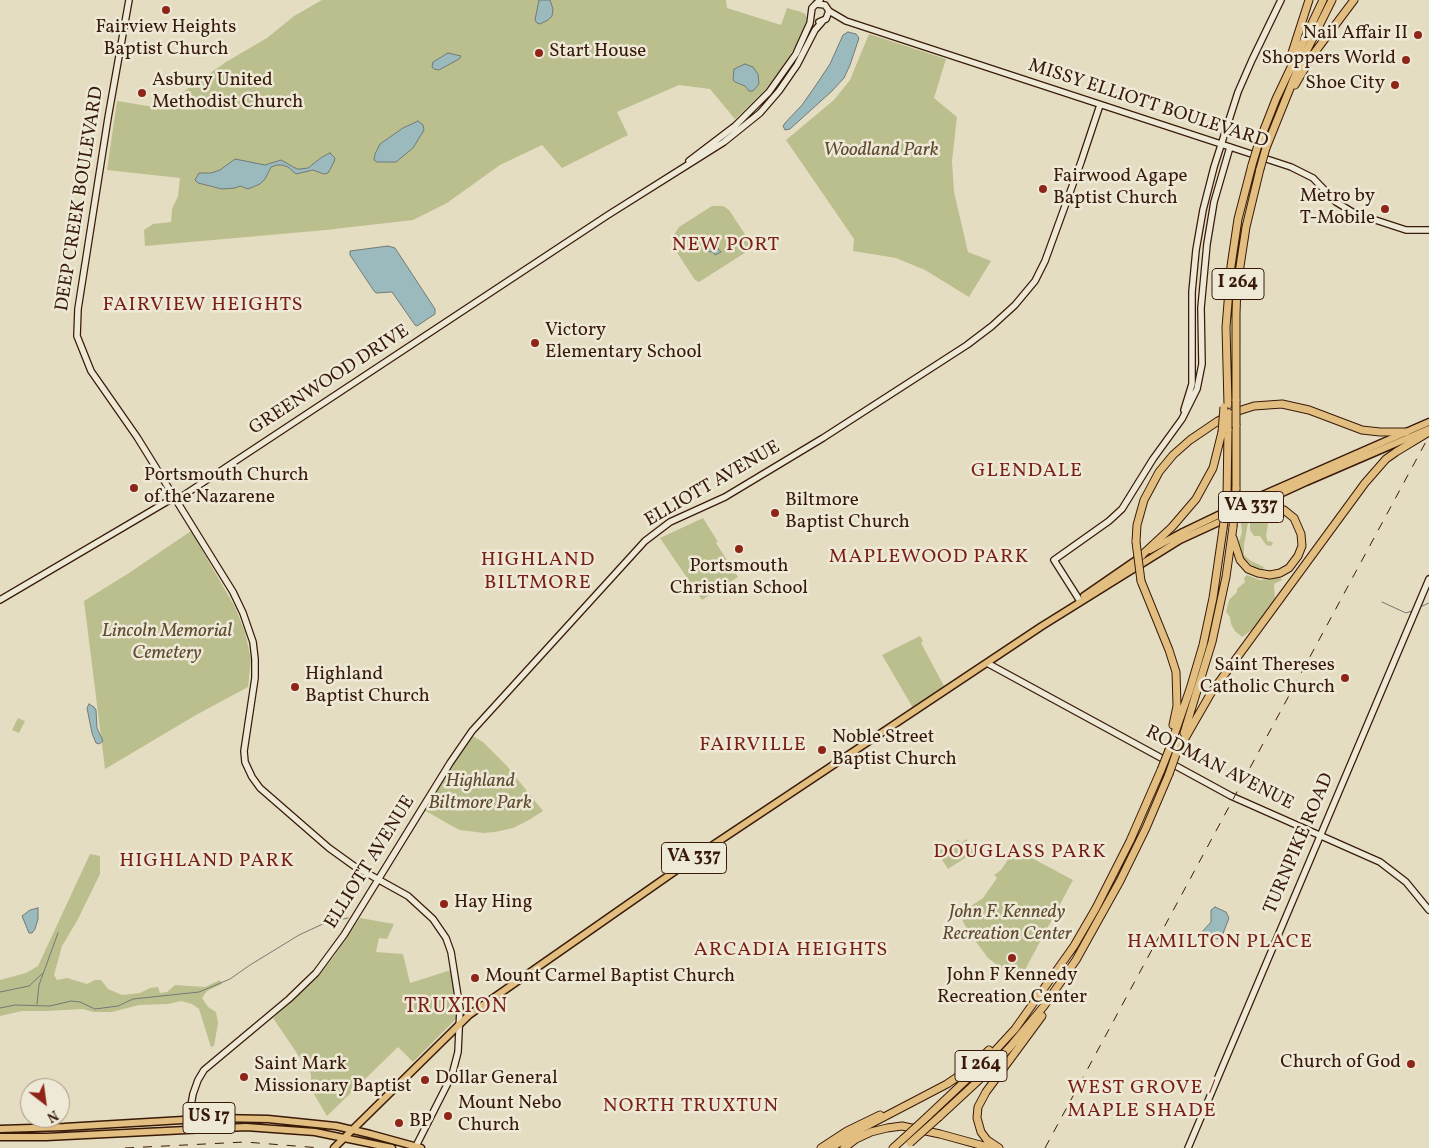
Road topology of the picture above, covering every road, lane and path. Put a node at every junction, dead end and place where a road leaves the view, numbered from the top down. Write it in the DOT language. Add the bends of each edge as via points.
graph roads {
  1 [pos="129,0"];
  2 [pos="827,0"];
  3 [pos="1281,0"];
  4 [pos="1309,0"];
  5 [pos="1323,0"];
  6 [pos="1332,0"];
  7 [pos="1354,0"];
  8 [pos="818,2"];
  9 [pos="828,9"];
  10 [pos="812,17"];
  11 [pos="823,21"];
  12 [pos="846,21"];
  13 [pos="1276,99"];
  14 [pos="1100,105"];
  15 [pos="1274,125"];
  16 [pos="1221,144"];
  17 [pos="1230,147"];
  18 [pos="669,176"];
  19 [pos="1429,230"];
  20 [pos="1429,422"];
  21 [pos="1225,430"];
  22 [pos="1429,431"];
  23 [pos="1406,432"];
  24 [pos="1171,434"];
  25 [pos="175,499"];
  26 [pos="1249,507"];
  27 [pos="1232,536"];
  28 [pos="1143,554"];
  29 [pos="1429,579"];
  30 [pos="0,600"];
  31 [pos="1080,601"];
  32 [pos="987,663"];
  33 [pos="1169,750"];
  34 [pos="1176,754"];
  35 [pos="1320,834"];
  36 [pos="379,880"];
  37 [pos="1428,908"];
  38 [pos="1076,960"];
  39 [pos="1028,1012"];
  40 [pos="461,1022"];
  41 [pos="909,1105"];
  42 [pos="191,1119"];
  43 [pos="0,1129"];
  44 [pos="193,1129"];
  45 [pos="352,1130"];
  46 [pos="0,1137"];
  47 [pos="345,1137"];
  48 [pos="908,1146"];
  49 [pos="334,1148"];
  50 [pos="392,1148"];
  51 [pos="417,1148"];
  52 [pos="821,1148"];
  53 [pos="831,1148"];
  54 [pos="844,1148"];
  55 [pos="893,1148"];
  56 [pos="991,1148"];
  57 [pos="999,1148"];
  58 [pos="1188,1148"];
  1 -- 25 [label="street, DEEP CREEK BOULEVARD" via="76,326 91,371"];
  2 -- 9 [label="street"];
  3 -- 16 [label="street" via="1238,92"];
  4 -- 13 [label="highway"];
  5 -- 13 [label="highway, I 264"];
  6 -- 15 [label="highway, I 264"];
  7 -- 15 [label="highway" via="1312,56"];
  8 -- 9 [label="street"];
  8 -- 10 [label="street" via="811,10"];
  9 -- 11 [label="street" via="829,15"];
  9 -- 12 [label="street, MISSY ELLIOTT BOULEVARD"];
  10 -- 11 [label="street"];
  10 -- 18 [label="street, GREENWOOD DRIVE" via="796,54 770,92 735,126"];
  11 -- 12 [label="street, MISSY ELLIOTT BOULEVARD"];
  11 -- 18 [label="street, GREENWOOD DRIVE" via="785,83 760,113 724,142"];
  12 -- 14 [label="street, MISSY ELLIOTT BOULEVARD"];
  13 -- 21 [label="highway, I 264, bridge" via="1258,145 1238,219 1226,327"];
  14 -- 16 [label="street, MISSY ELLIOTT BOULEVARD"];
  14 -- 36 [label="street, ELLIOTT AVENUE" via="1045,261 1035,281 1015,305 967,345 823,438 730,495 670,522 652,534 472,731"];
  15 -- 27 [label="highway, I 264, bridge" via="1246,227 1237,286 1236,489"];
  16 -- 17 [label="street, MISSY ELLIOTT BOULEVARD"];
  16 -- 24 [label="street" via="1203,210 1193,271 1192,384 1186,407"];
  17 -- 19 [label="street, MISSY ELLIOTT BOULEVARD" via="1307,174 1336,202 1354,213 1406,230"];
  17 -- 24 [label="street" via="1214,202 1204,263 1200,381 1191,404"];
  18 -- 25 [label="street, GREENWOOD DRIVE"];
  20 -- 23 [label="main road"];
  21 -- 28 [label="highway" via="1213,468 1200,494 1178,521"];
  21 -- 33 [label="highway, I 264, bridge" via="1227,498 1213,598 1203,645"];
  22 -- 26 [label="main road, VA 337"];
  22 -- 34 [label="highway" via="1396,452 1365,483 1211,694"];
  23 -- 28 [label="main road, VA 337" via="1206,520"];
  23 -- 33 [label="highway, bridge" via="1362,430 1309,410 1282,404 1254,406 1218,421 1190,440 1165,465 1144,500 1136,542 1141,581 1176,672 1177,706"];
  24 -- 31 [label="street" via="1116,515 1054,560"];
  25 -- 30 [label="street, GREENWOOD DRIVE"];
  25 -- 36 [label="street, DEEP CREEK BOULEVARD" via="233,592 252,642 256,659 244,751 252,777 260,788 329,848"];
  26 -- 27 [label="highway" via="1273,506 1294,518 1302,534 1298,556 1289,568 1280,573 1258,574 1240,560"];
  26 -- 31 [label="main road, VA 337" via="1180,540"];
  27 -- 34 [label="highway, I 264" via="1212,642"];
  28 -- 31 [label="main road, VA 337"];
  29 -- 35 [label="street, TURNPIKE ROAD"];
  31 -- 32 [label="main road, VA 337"];
  32 -- 35 [label="street, RODMAN AVENUE" via="1231,796"];
  32 -- 40 [label="main road, VA 337" via="702,853"];
  33 -- 39 [label="highway, I 264, bridge" via="1130,841 1096,908"];
  34 -- 38 [label="highway, I 264, bridge" via="1146,828"];
  35 -- 37 [label="street, RODMAN AVENUE" via="1380,862 1406,882"];
  35 -- 58 [label="street, TURNPIKE ROAD"];
  36 -- 40 [label="street, DEEP CREEK BOULEVARD" via="408,896 442,930 451,952"];
  36 -- 42 [label="street, ELLIOTT AVENUE" via="316,973 204,1070 193,1094"];
  38 -- 48 [label="highway, I 264, bridge" via="1010,1047"];
  38 -- 57 [label="highway" via="978,1107 981,1132"];
  39 -- 41 [label="highway" via="972,1067"];
  39 -- 55 [label="highway, I 264, bridge" via="981,1066"];
  40 -- 45 [label="main road, VA 337"];
  40 -- 51 [label="street, DEEP CREEK BOULEVARD" via="458,1056 452,1075"];
  41 -- 52 [label="highway" via="847,1130"];
  41 -- 53 [label="highway"];
  42 -- 43 [label="main road, US 17"];
  42 -- 44 [label="street, ELLIOTT AVENUE"];
  42 -- 45 [label="main road, US 17" via="268,1119"];
  44 -- 46 [label="main road, US 17"];
  44 -- 47 [label="main road, US 17" via="270,1128"];
  45 -- 47 [label="main road, VA 337"];
  45 -- 51 [label="main road, US 17"];
  47 -- 49 [label="main road, VA 337"];
  47 -- 50 [label="main road, US 17"];
  54 -- 56 [label="highway" via="871,1132 902,1126"];
}
